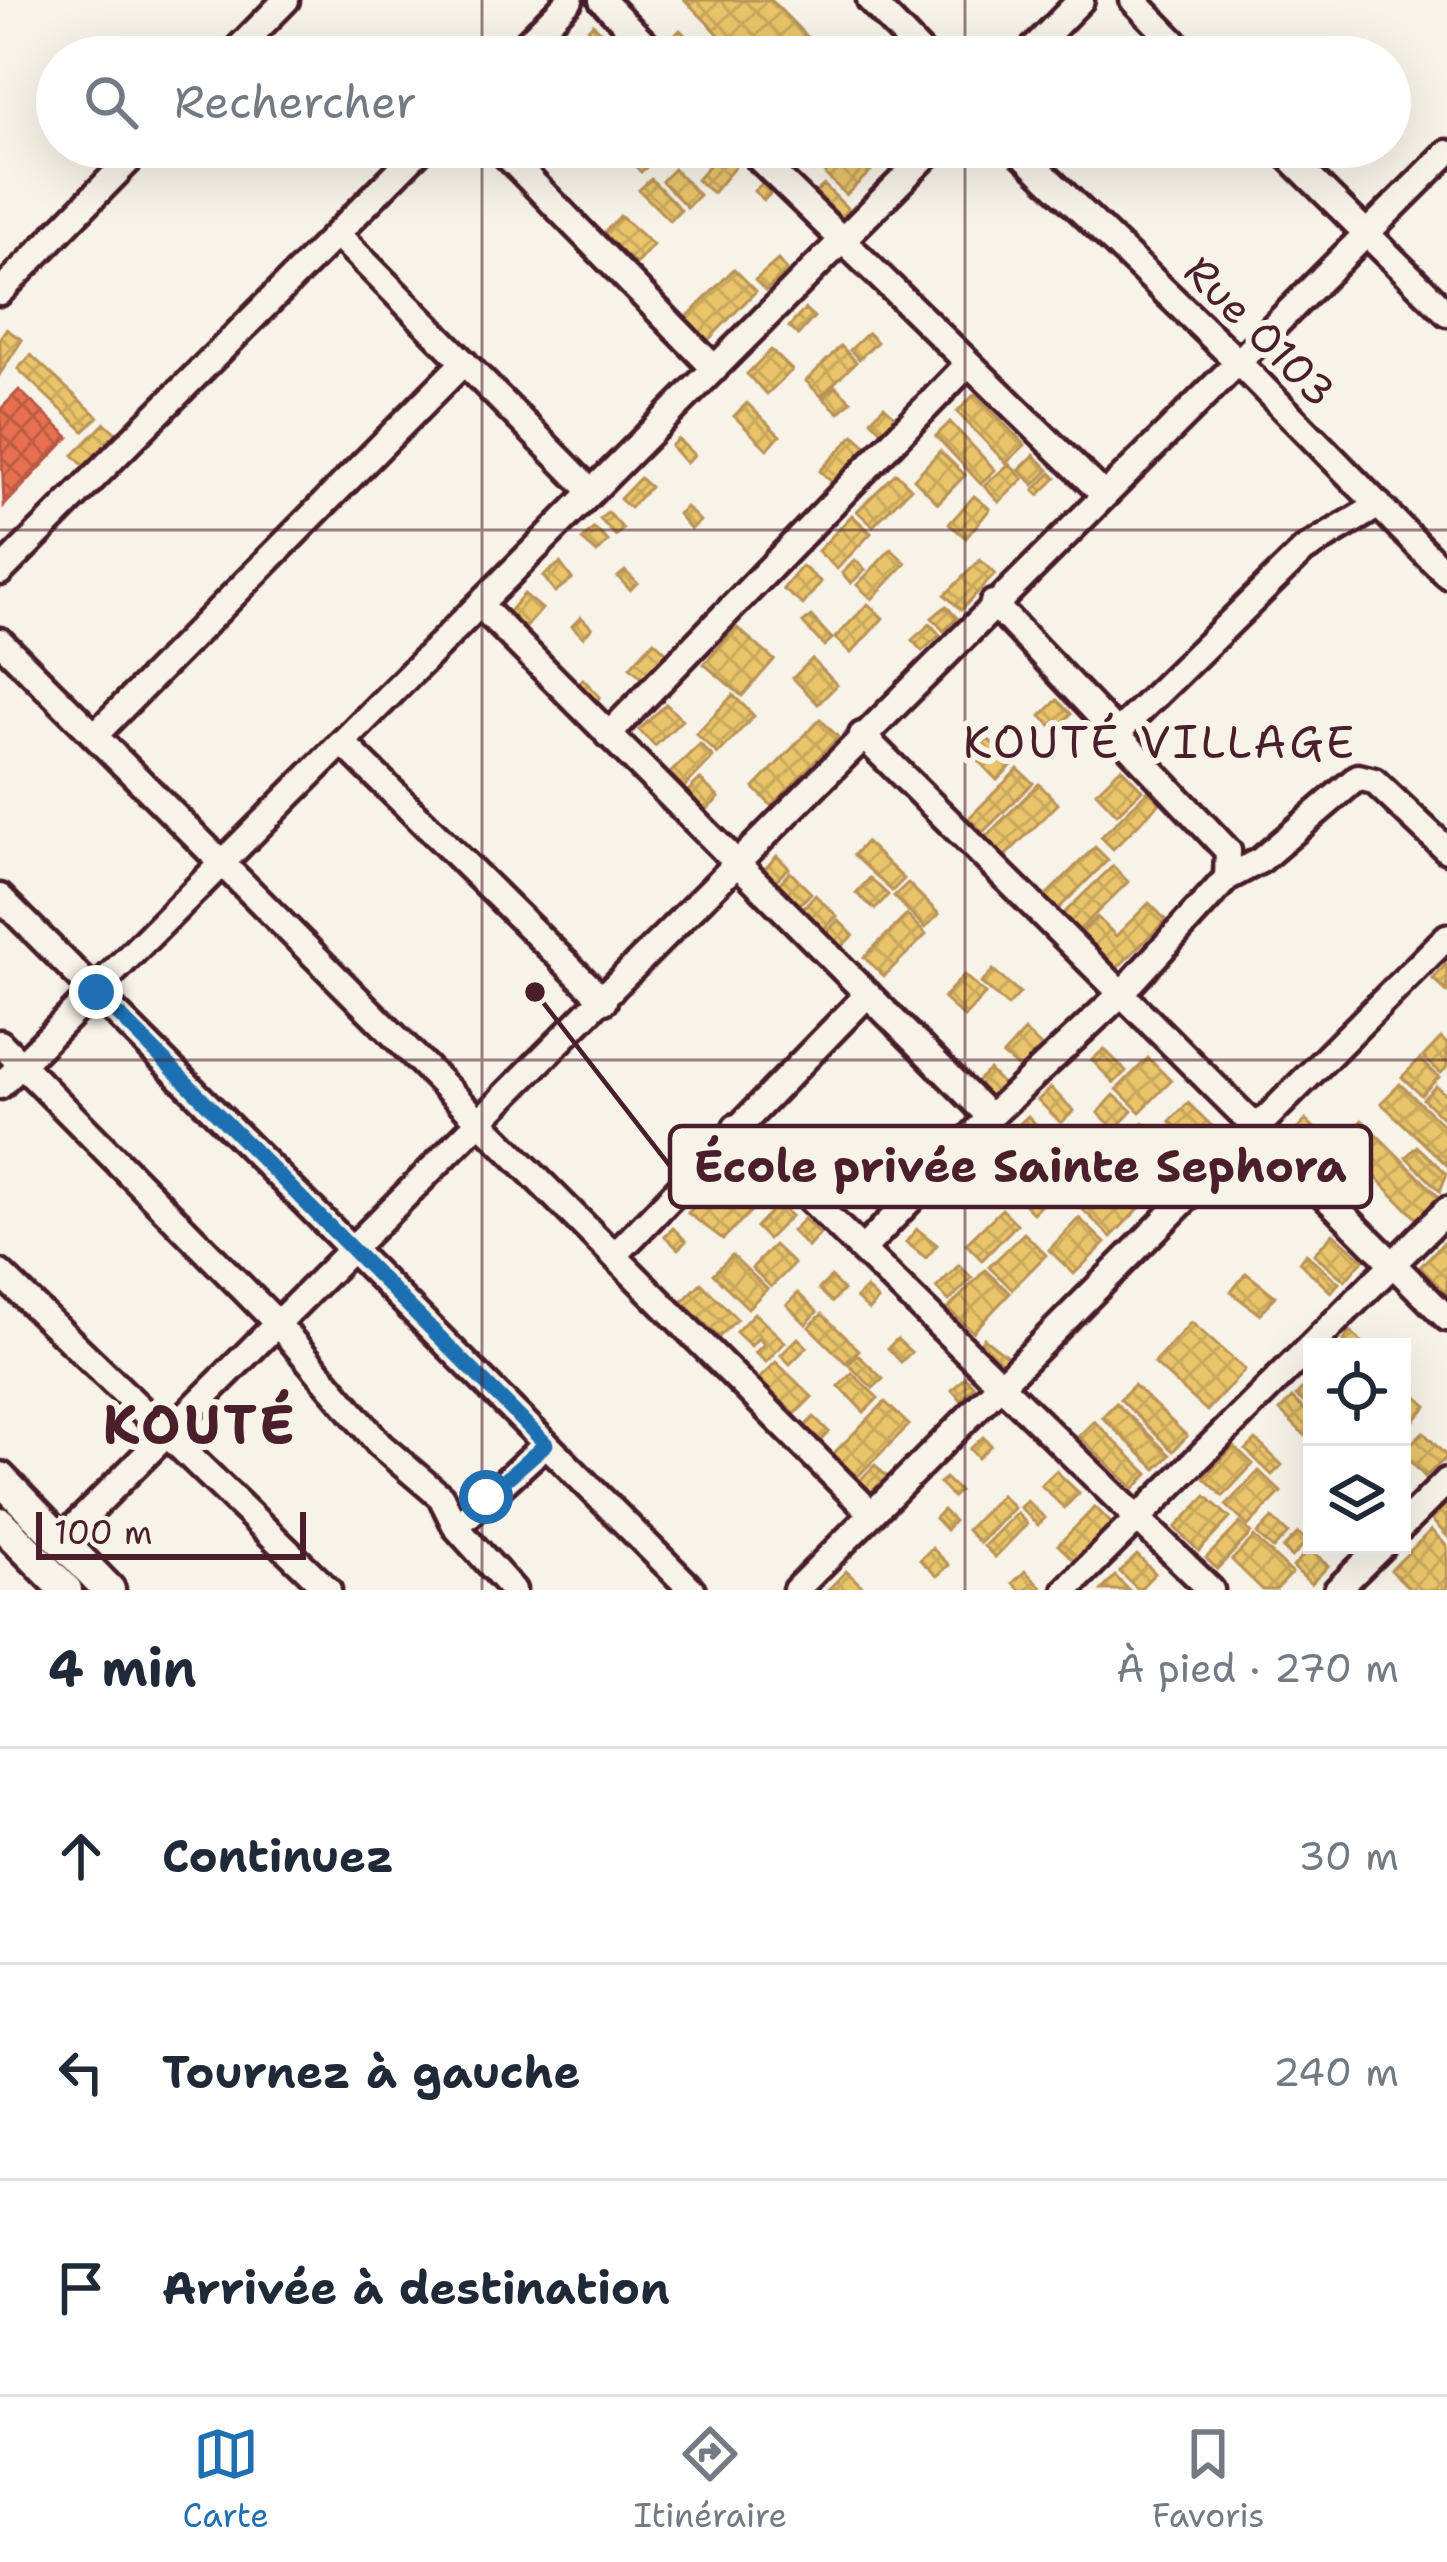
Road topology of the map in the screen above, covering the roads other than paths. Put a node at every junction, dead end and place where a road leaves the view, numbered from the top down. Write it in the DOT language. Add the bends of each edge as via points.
graph roads {
  1 [pos="286,0"];
  2 [pos="570,0"];
  3 [pos="602,0"];
  4 [pos="869,0"];
  5 [pos="1082,0"];
  6 [pos="1133,0"];
  7 [pos="251,36"];
  8 [pos="534,36"];
  9 [pos="637,36"];
  10 [pos="904,36"];
  11 [pos="1045,36"];
  12 [pos="1169,36"];
  13 [pos="1447,153"];
  14 [pos="121,168"];
  15 [pos="402,168"];
  16 [pos="519,168"];
  17 [pos="768,168"];
  18 [pos="914,168"];
  19 [pos="1037,168"];
  20 [pos="1300,168"];
  21 [pos="1364,233"];
  22 [pos="337,234"];
  23 [pos="841,242"];
  24 [pos="0,292"];
  25 [pos="1447,314"];
  26 [pos="1237,361"];
  27 [pos="464,362"];
  28 [pos="968,364"];
  29 [pos="715,369"];
  30 [pos="590,490"];
  31 [pos="1104,495"];
  32 [pos="1379,506"];
  33 [pos="0,572"];
  34 [pos="1447,575"];
  35 [pos="993,603"];
  36 [pos="480,605"];
  37 [pos="0,641"];
  38 [pos="96,734"];
  39 [pos="608,735"];
  40 [pos="862,735"];
  41 [pos="1114,735"];
  42 [pos="343,743"];
  43 [pos="1447,850"];
  44 [pos="224,863"];
  45 [pos="741,865"];
  46 [pos="1227,878"];
  47 [pos="0,897"];
  48 [pos="1447,937"];
  49 [pos="96,992"];
  50 [pos="1122,993"];
  51 [pos="868,994"];
  52 [pos="604,1001"];
  53 [pos="0,1043"];
  54 [pos="22,1064"];
  55 [pos="0,1086"];
  56 [pos="990,1117"];
  57 [pos="482,1121"];
  58 [pos="736,1127"];
  59 [pos="1256,1128"];
  60 [pos="1447,1210"];
  61 [pos="352,1247"];
  62 [pos="864,1248"];
  63 [pos="617,1253"];
  64 [pos="1394,1262"];
  65 [pos="0,1274"];
  66 [pos="1447,1318"];
  67 [pos="276,1322"];
  68 [pos="1002,1383"];
  69 [pos="165,1433"];
  70 [pos="546,1444"];
  71 [pos="0,1478"];
  72 [pos="1447,1480"];
  73 [pos="872,1514"];
  74 [pos="1138,1516"];
  75 [pos="1411,1517"];
  76 [pos="0,1523"];
  77 [pos="456,1527"];
  78 [pos="60,1540"];
  79 [pos="1374,1554"];
  80 [pos="66,1590"];
  81 [pos="110,1590"];
  82 [pos="328,1590"];
  83 [pos="513,1590"];
  84 [pos="692,1590"];
  85 [pos="796,1590"];
  86 [pos="1066,1590"];
  87 [pos="1211,1590"];
  88 [pos="1336,1590"];
  1 -- 7 [label="street"];
  2 -- 8 [label="street"];
  3 -- 9 [label="street"];
  4 -- 10 [label="street"];
  5 -- 11 [label="street"];
  6 -- 12 [label="street"];
  13 -- 21 [label="street"];
  14 -- 24 [label="street"];
  15 -- 22 [label="street"];
  16 -- 29 [label="street"];
  17 -- 23 [label="street"];
  18 -- 23 [label="street"];
  19 -- 26 [label="street, Rue O103"];
  20 -- 21 [label="street"];
  21 -- 25 [label="street"];
  21 -- 26 [label="street"];
  22 -- 27 [label="street"];
  22 -- 33 [label="street"];
  23 -- 28 [label="street"];
  23 -- 29 [label="street"];
  26 -- 31 [label="street"];
  26 -- 32 [label="street, Rue O103"];
  27 -- 30 [label="street"];
  27 -- 38 [label="street"];
  28 -- 31 [label="street"];
  28 -- 39 [label="street"];
  29 -- 30 [label="street"];
  30 -- 36 [label="street"];
  31 -- 35 [label="street"];
  32 -- 34 [label="street, Rue O103"];
  32 -- 41 [label="street" via="1304,550"];
  35 -- 40 [label="street"];
  35 -- 41 [label="street"];
  36 -- 39 [label="street"];
  36 -- 42 [label="street"];
  37 -- 38 [label="street"];
  38 -- 44 [label="street"];
  39 -- 45 [label="street"];
  40 -- 45 [label="street"];
  40 -- 50 [label="street"];
  41 -- 46 [label="street" via="1228,851"];
  42 -- 44 [label="street"];
  42 -- 52 [label="street"];
  43 -- 46 [label="street" via="1374,781 1358,777 1262,860"];
  44 -- 49 [label="street"];
  44 -- 57 [label="street"];
  45 -- 51 [label="street"];
  45 -- 52 [label="street"];
  46 -- 50 [label="street"];
  47 -- 49 [label="street"];
  48 -- 59 [label="street"];
  49 -- 54 [label="street"];
  49 -- 61 [label="street"];
  50 -- 56 [label="street"];
  50 -- 59 [label="street"];
  51 -- 56 [label="street"];
  51 -- 58 [label="street"];
  52 -- 57 [label="street"];
  53 -- 54 [label="street"];
  54 -- 55 [label="street"];
  54 -- 67 [label="street"];
  56 -- 62 [label="street"];
  57 -- 61 [label="street"];
  57 -- 63 [label="street"];
  58 -- 62 [label="street"];
  58 -- 63 [label="street"];
  59 -- 64 [label="street"];
  59 -- 68 [label="street"];
  60 -- 64 [label="street"];
  61 -- 67 [label="street"];
  61 -- 70 [label="street"];
  62 -- 68 [label="street"];
  63 -- 73 [label="street"];
  64 -- 66 [label="street"];
  64 -- 74 [label="street"];
  65 -- 69 [label="street"];
  67 -- 69 [label="street"];
  67 -- 77 [label="street" via="380,1445 441,1497"];
  68 -- 73 [label="street"];
  68 -- 74 [label="street"];
  69 -- 78 [label="street"];
  69 -- 82 [label="street"];
  70 -- 77 [label="street"];
  70 -- 84 [label="street"];
  71 -- 78 [label="main road"];
  72 -- 75 [label="street"];
  73 -- 85 [label="street"];
  74 -- 86 [label="street"];
  74 -- 87 [label="street"];
  76 -- 80 [label="main road"];
  77 -- 83 [label="street"];
  78 -- 81 [label="main road"];
  79 -- 88 [label="street"];
}
